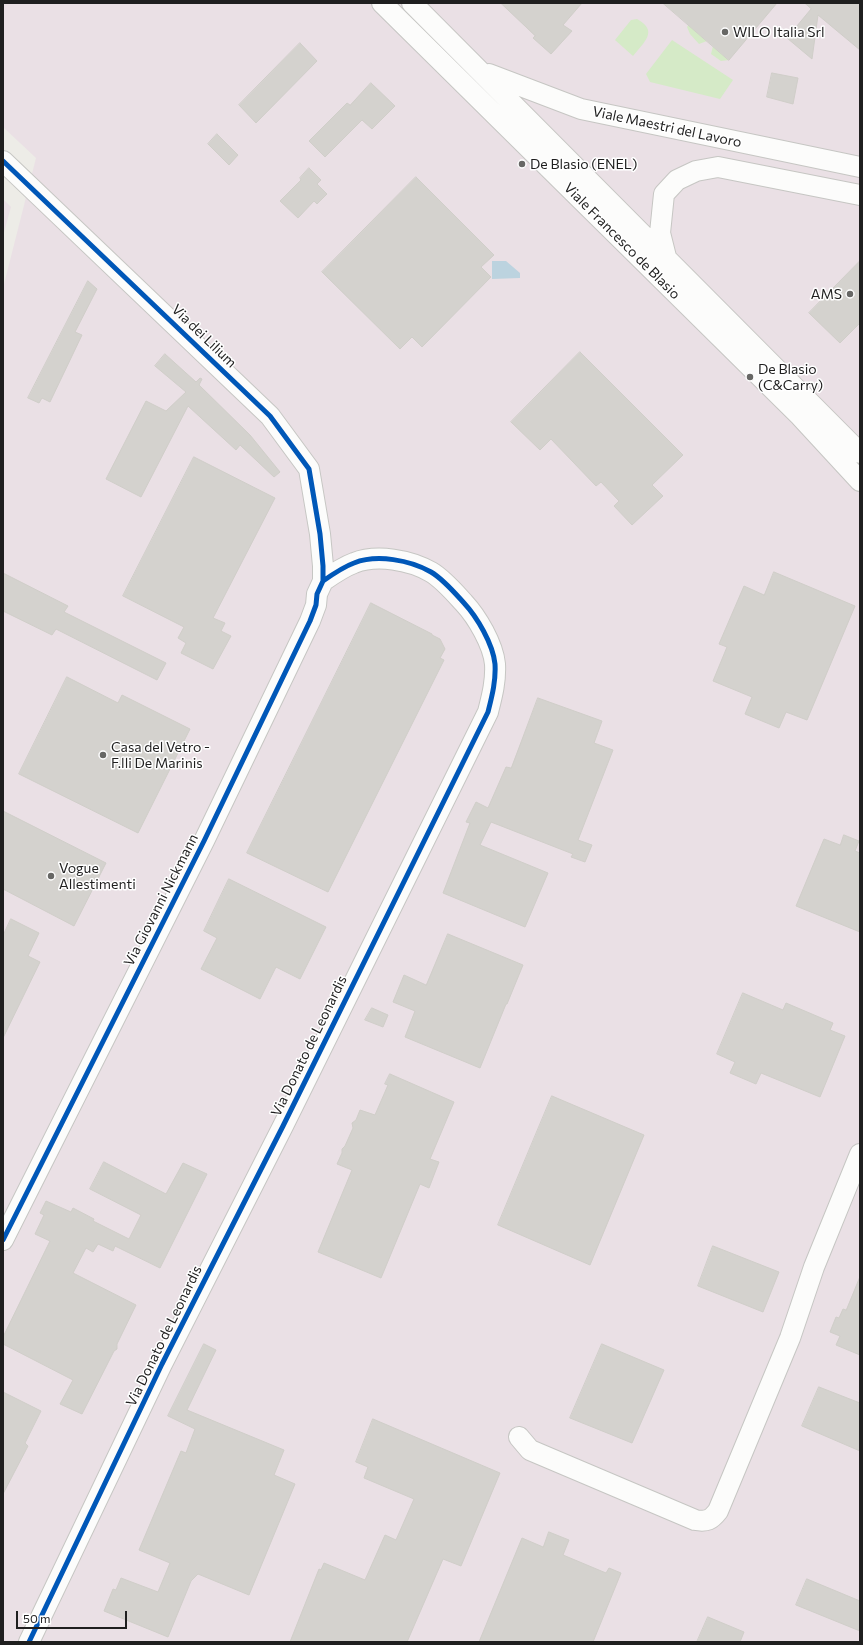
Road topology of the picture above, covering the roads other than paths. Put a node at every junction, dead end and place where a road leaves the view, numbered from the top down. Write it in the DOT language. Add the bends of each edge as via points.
graph roads {
  1 [pos="382,3"];
  2 [pos="412,3"];
  3 [pos="480,70"];
  4 [pos="3,161"];
  5 [pos="860,167"];
  6 [pos="860,195"];
  7 [pos="666,257"];
  8 [pos="860,453"];
  9 [pos="860,481"];
  10 [pos="323,573"];
  11 [pos="860,1154"];
  12 [pos="3,1240"];
  13 [pos="518,1437"];
  14 [pos="29,1642"];
  1 -- 9 [label="street, Viale Francesco de Blasio" via="800,416"];
  2 -- 3 [label="street, Viale Francesco de Blasio"];
  3 -- 5 [label="street, Viale Maestri del Lavoro" via="581,110"];
  3 -- 7 [label="street, Viale Francesco de Blasio"];
  4 -- 10 [label="street, Via dei Lilium" via="270,416 309,469 320,534"];
  6 -- 7 [label="street, Viale Maestri del Lavoro" via="718,167 696,171 677,180 664,194 660,233"];
  7 -- 8 [label="street, Viale Francesco de Blasio"];
  10 -- 12 [label="street, Via Giovanni Nickmann" via="310,621 204,841"];
  10 -- 14 [label="street, Via Donato de Leonardis" via="338,570 355,562 377,559 414,564 431,572 470,609 488,641 495,663 495,685 488,712 166,1357"];
  11 -- 13 [label="street" via="814,1267 790,1338 718,1511 711,1520 695,1520 530,1450"];
}
